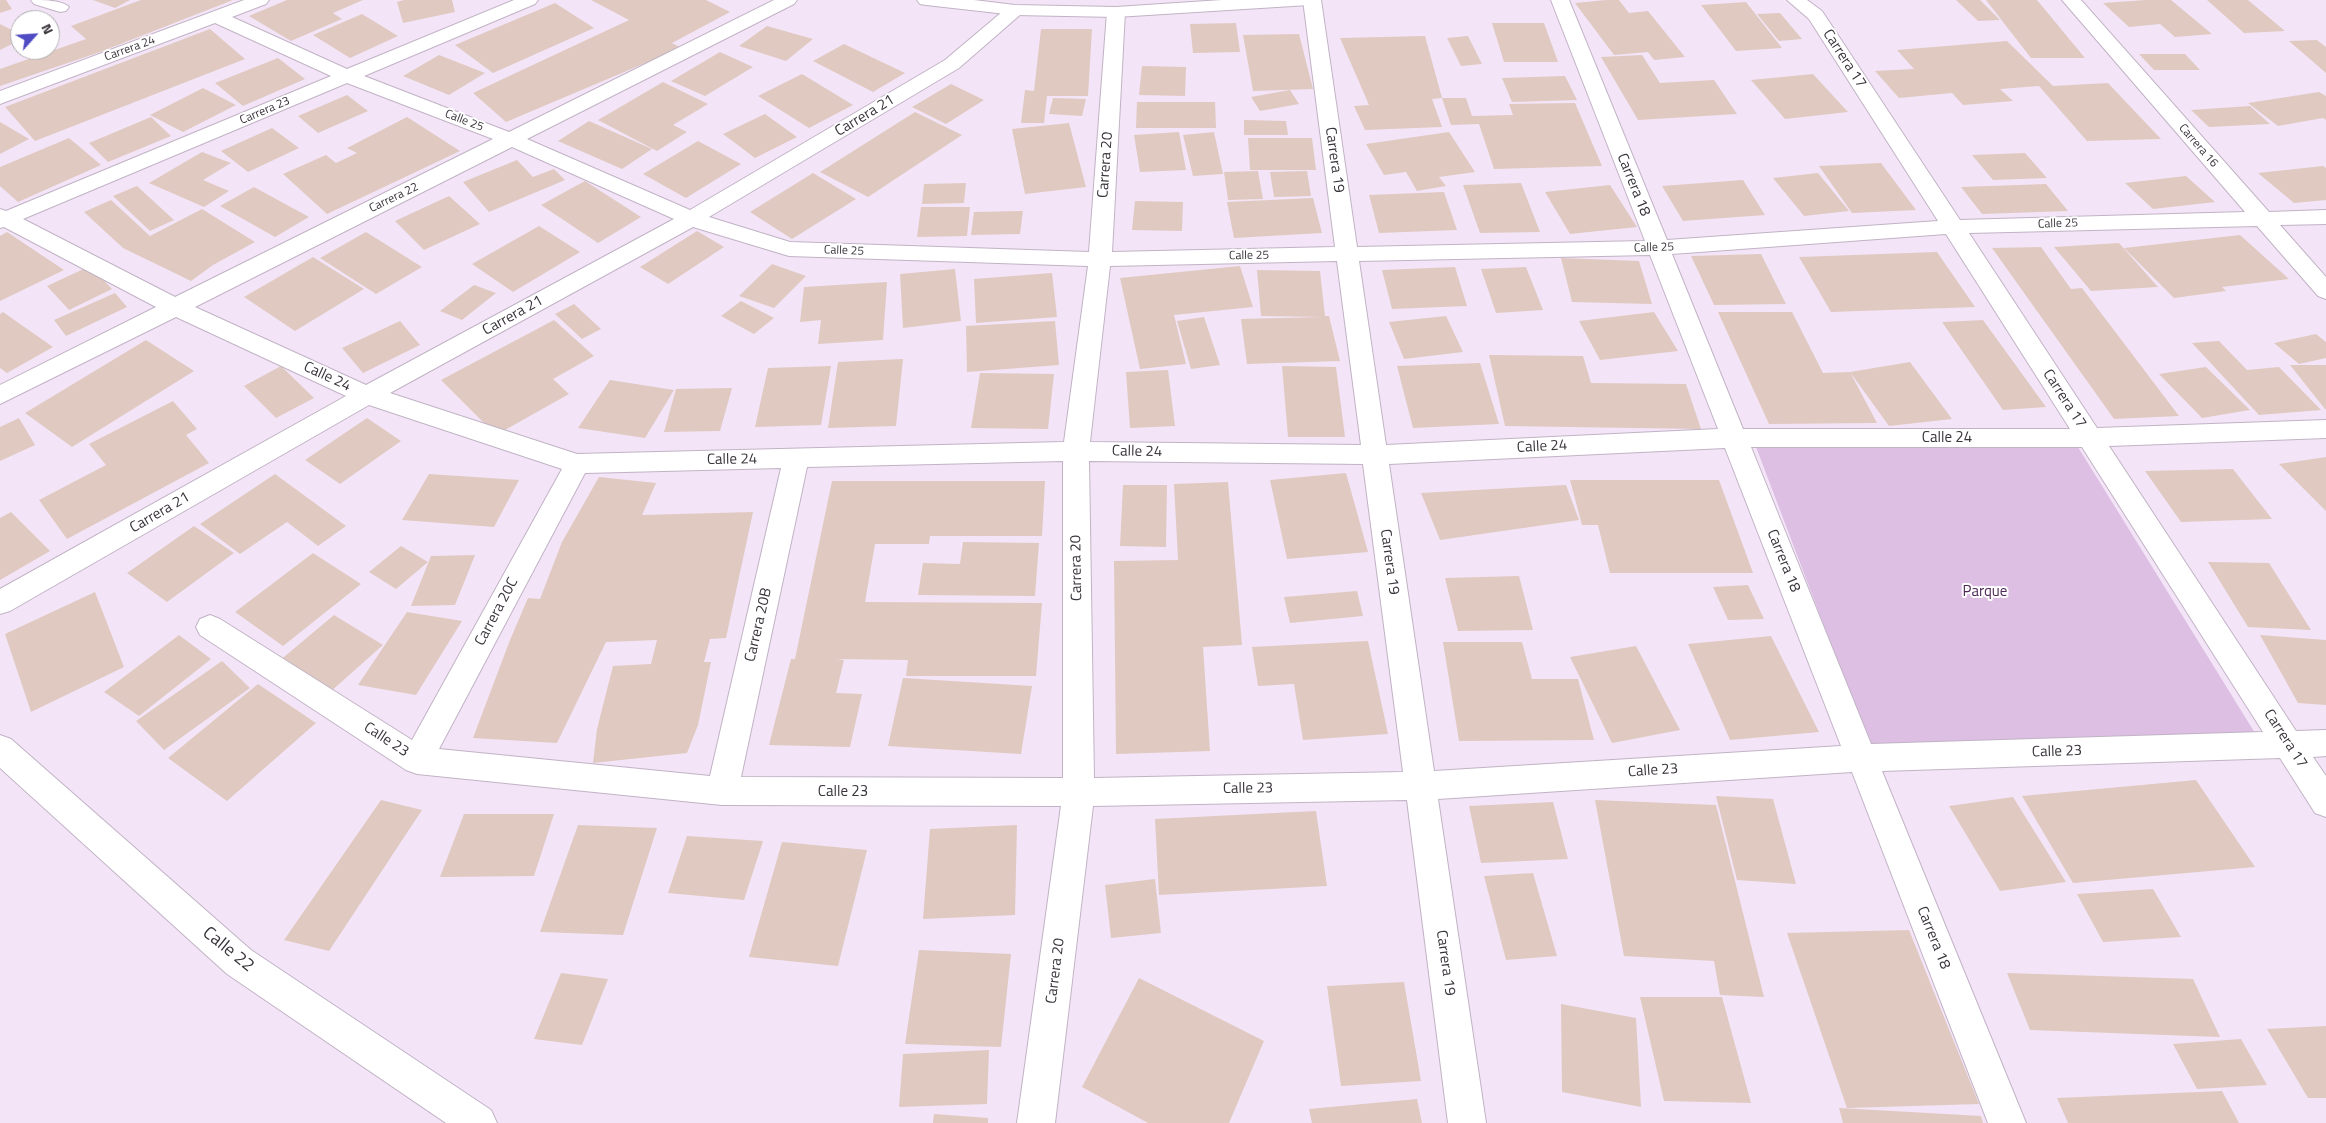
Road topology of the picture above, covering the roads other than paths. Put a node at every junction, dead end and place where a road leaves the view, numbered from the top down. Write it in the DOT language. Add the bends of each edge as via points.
graph roads {
  1 [pos="40,0"];
  2 [pos="260,0"];
  3 [pos="529,0"];
  4 [pos="788,0"];
  5 [pos="926,0"];
  6 [pos="1311,0"];
  7 [pos="1560,0"];
  8 [pos="1796,0"];
  9 [pos="2071,0"];
  10 [pos="60,7"];
  11 [pos="1015,10"];
  12 [pos="1116,12"];
  13 [pos="216,18"];
  14 [pos="347,76"];
  15 [pos="0,98"];
  16 [pos="513,140"];
  17 [pos="2326,217"];
  18 [pos="2262,218"];
  19 [pos="1,219"];
  20 [pos="691,219"];
  21 [pos="1953,228"];
  22 [pos="1658,248"];
  23 [pos="1347,254"];
  24 [pos="1100,259"];
  25 [pos="2326,291"];
  26 [pos="175,307"];
  27 [pos="0,395"];
  28 [pos="367,395"];
  29 [pos="2326,429"];
  30 [pos="1734,438"];
  31 [pos="2090,438"];
  32 [pos="1076,451"];
  33 [pos="1375,455"];
  34 [pos="796,458"];
  35 [pos="577,464"];
  36 [pos="0,603"];
  37 [pos="210,627"];
  38 [pos="2326,744"];
  39 [pos="2289,745"];
  40 [pos="0,749"];
  41 [pos="1861,758"];
  42 [pos="417,760"];
  43 [pos="1420,786"];
  44 [pos="722,791"];
  45 [pos="1079,792"];
  46 [pos="2326,803"];
  47 [pos="478,1123"];
  48 [pos="1036,1123"];
  49 [pos="1467,1123"];
  50 [pos="2007,1123"];
  1 -- 10 [label="street"];
  2 -- 13 [label="street, Carrera 24"];
  3 -- 14 [label="street, Carrera 23"];
  4 -- 16 [label="street, Carrera 22"];
  5 -- 11 [label="street"];
  6 -- 12 [label="street"];
  6 -- 23 [label="street, Carrera 19"];
  7 -- 22 [label="street, Carrera 18"];
  8 -- 21 [label="street, Carrera 17" via="1816,16"];
  9 -- 18 [label="street, Carrera 16"];
  11 -- 12 [label="street"];
  11 -- 20 [label="street, Carrera 21" via="952,64"];
  12 -- 24 [label="street, Carrera 20"];
  13 -- 14 [label="street, Calle 25"];
  13 -- 15 [label="street, Carrera 24"];
  14 -- 16 [label="street, Calle 25"];
  14 -- 19 [label="street, Carrera 23"];
  16 -- 20 [label="street, Calle 25"];
  16 -- 26 [label="street, Carrera 22"];
  17 -- 18 [label="street, Calle 25"];
  18 -- 21 [label="street, Calle 25"];
  18 -- 25 [label="street, Carrera 16"];
  19 -- 26 [label="street, Calle 24"];
  20 -- 24 [label="street, Calle 25" via="789,249"];
  20 -- 28 [label="street, Carrera 21"];
  21 -- 22 [label="street, Calle 25"];
  21 -- 31 [label="street, Carrera 17"];
  22 -- 23 [label="street, Calle 25"];
  22 -- 30 [label="street, Carrera 18"];
  23 -- 24 [label="street, Calle 25"];
  23 -- 33 [label="street, Carrera 19"];
  24 -- 32 [label="street, Carrera 20"];
  26 -- 27 [label="street, Carrera 22"];
  26 -- 28 [label="street, Calle 24"];
  28 -- 35 [label="street, Calle 24"];
  28 -- 36 [label="street, Carrera 21"];
  29 -- 31 [label="street, Calle 24"];
  30 -- 31 [label="street, Calle 24"];
  30 -- 33 [label="street, Calle 24"];
  30 -- 41 [label="street, Carrera 18"];
  31 -- 39 [label="street, Carrera 17"];
  32 -- 33 [label="street, Calle 24"];
  32 -- 34 [label="street, Calle 24"];
  32 -- 45 [label="street, Carrera 20"];
  33 -- 43 [label="street, Carrera 19"];
  34 -- 35 [label="street, Calle 24"];
  34 -- 44 [label="street, Carrera 20B"];
  35 -- 42 [label="street, Carrera 20C"];
  37 -- 42 [label="street, Calle 23"];
  38 -- 39 [label="street, Calle 23"];
  39 -- 41 [label="street, Calle 23"];
  39 -- 46 [label="street, Carrera 17"];
  40 -- 47 [label="street, Calle 22" via="240,962"];
  41 -- 43 [label="street, Calle 23"];
  41 -- 50 [label="street, Carrera 18"];
  42 -- 44 [label="street, Calle 23"];
  43 -- 45 [label="street, Calle 23"];
  43 -- 49 [label="street, Carrera 19"];
  44 -- 45 [label="street, Calle 23"];
  45 -- 48 [label="street, Carrera 20"];
}
